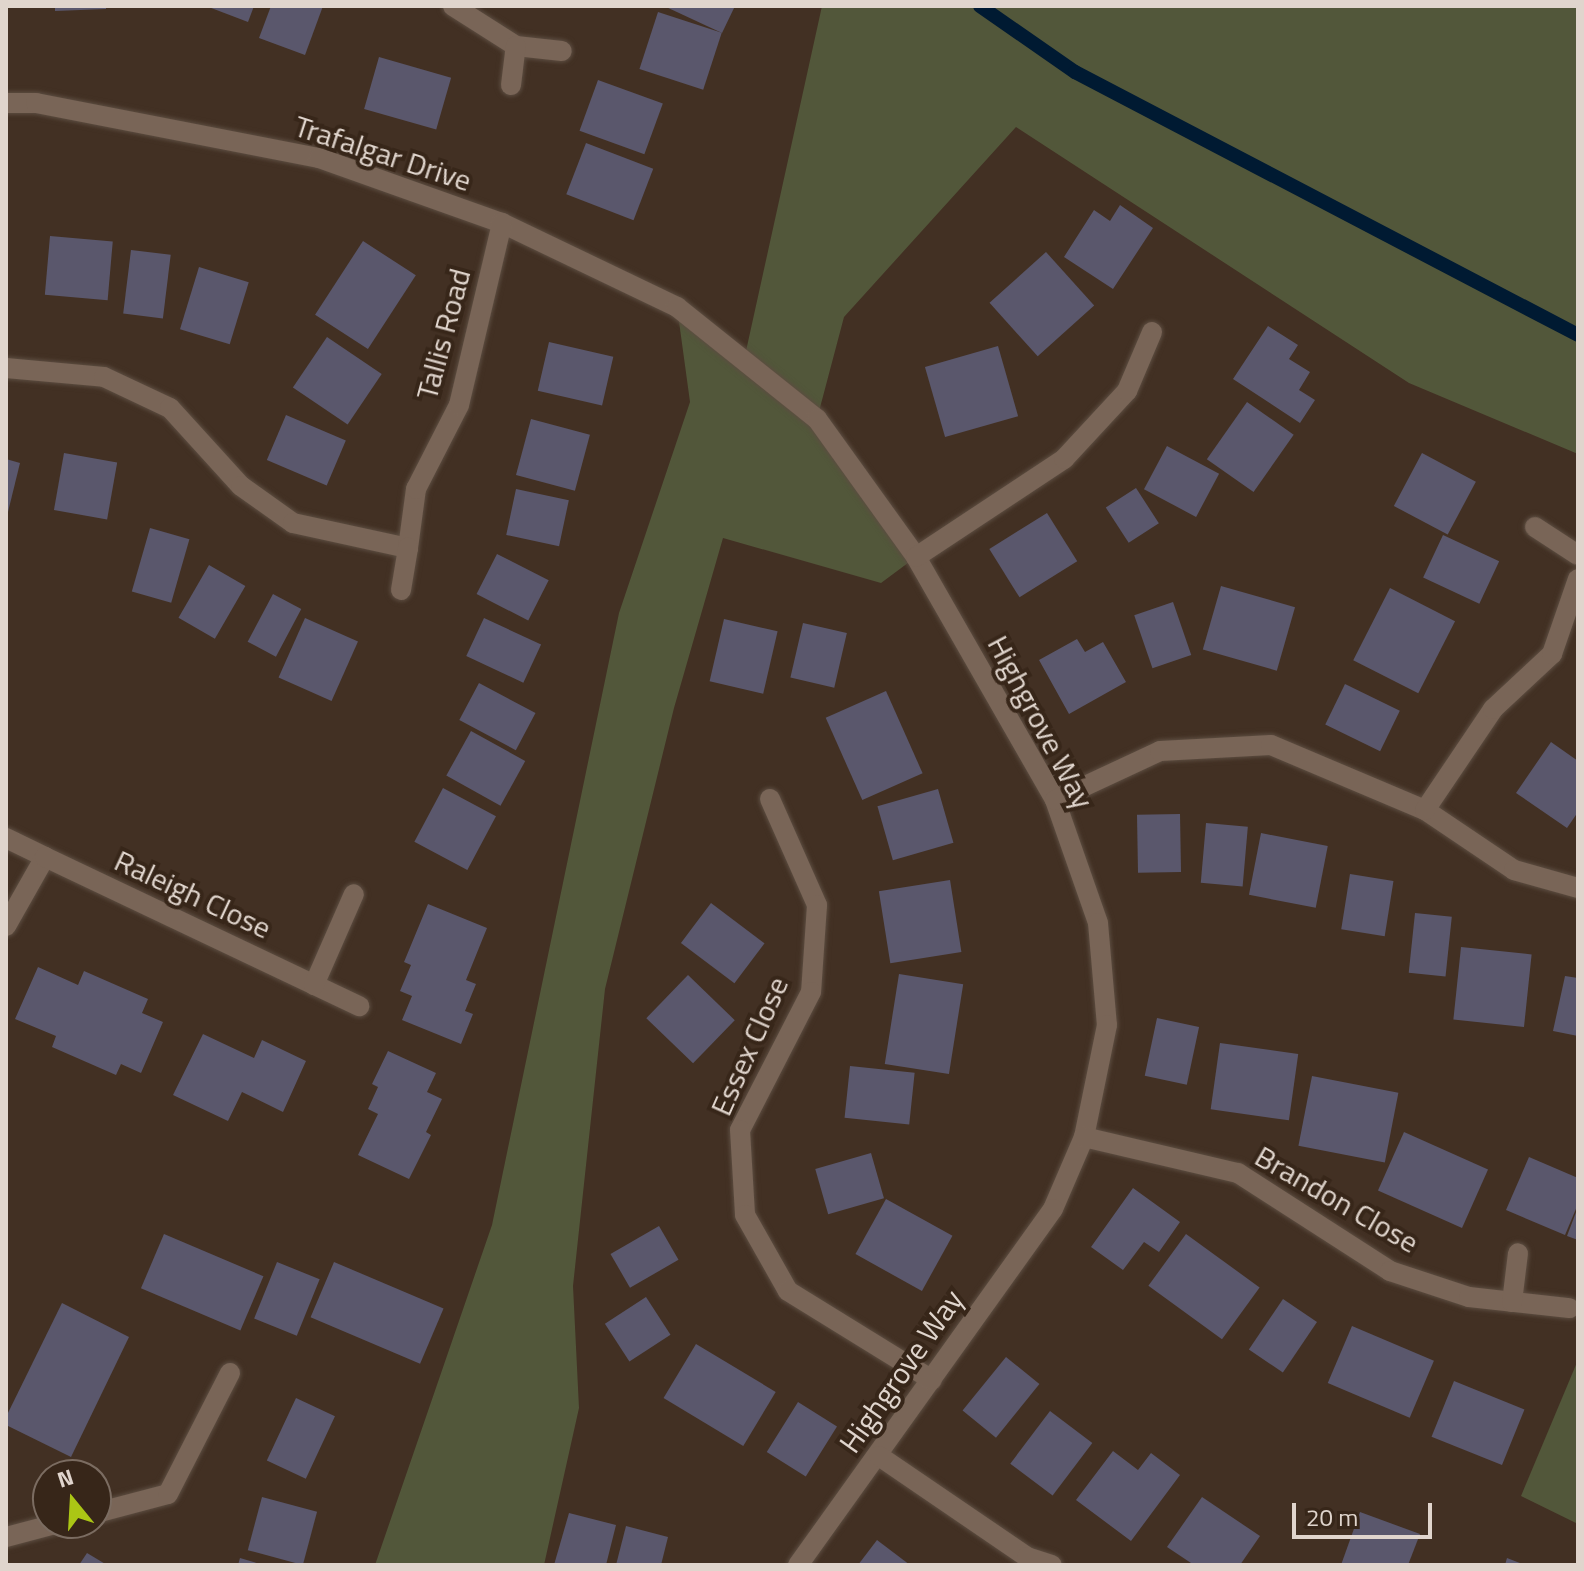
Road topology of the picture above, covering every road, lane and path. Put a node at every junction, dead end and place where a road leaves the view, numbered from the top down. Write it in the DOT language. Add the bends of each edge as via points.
graph roads {
  1 [pos="453,6"];
  2 [pos="516,46"];
  3 [pos="562,51"];
  4 [pos="511,85"];
  5 [pos="6,103"];
  6 [pos="502,223"];
  7 [pos="677,307"];
  8 [pos="1152,332"];
  9 [pos="6,368"];
  10 [pos="1535,527"];
  11 [pos="408,548"];
  12 [pos="1578,555"];
  13 [pos="916,557"];
  14 [pos="1578,579"];
  15 [pos="401,590"];
  16 [pos="770,799"];
  17 [pos="1055,800"];
  18 [pos="1425,810"];
  19 [pos="6,838"];
  20 [pos="45,857"];
  21 [pos="1578,888"];
  22 [pos="354,894"];
  23 [pos="6,926"];
  24 [pos="314,985"];
  25 [pos="359,1006"];
  26 [pos="1084,1137"];
  27 [pos="1518,1253"];
  28 [pos="1512,1302"];
  29 [pos="1569,1308"];
  30 [pos="230,1373"];
  31 [pos="932,1380"];
  32 [pos="879,1456"];
  33 [pos="112,1509"];
  34 [pos="32,1530"];
  35 [pos="6,1537"];
  36 [pos="798,1565"];
  37 [pos="1052,1565"];
  1 -- 2 [label="street"];
  2 -- 3 [label="street"];
  2 -- 4 [label="street"];
  5 -- 6 [label="street, Trafalgar Drive" via="36,103 319,158"];
  6 -- 7 [label="street, Trafalgar Drive"];
  6 -- 11 [label="street, Tallis Road" via="459,405 416,489"];
  7 -- 13 [label="street, Highgrove Way" via="817,419"];
  8 -- 13 [label="street" via="1127,391 1064,459"];
  9 -- 11 [label="street" via="104,377 170,408 241,486 293,523"];
  10 -- 12 [label="street"];
  11 -- 15 [label="street, Tallis Road"];
  13 -- 17 [label="street, Highgrove Way"];
  14 -- 18 [label="street" via="1552,654 1493,709"];
  16 -- 31 [label="street, Essex Close" via="817,905 811,992 740,1130 745,1215 788,1291"];
  17 -- 18 [label="street" via="1160,751 1271,745"];
  17 -- 26 [label="street, Highgrove Way" via="1098,923 1107,1025"];
  18 -- 21 [label="street" via="1514,870"];
  19 -- 20 [label="street, Raleigh Close"];
  20 -- 23 [label="street"];
  20 -- 24 [label="street, Raleigh Close"];
  22 -- 24 [label="street"];
  24 -- 25 [label="street, Raleigh Close"];
  26 -- 28 [label="street, Brandon Close" via="1238,1173 1390,1271 1469,1297"];
  26 -- 31 [label="street, Highgrove Way" via="1053,1209"];
  27 -- 28 [label="street"];
  28 -- 29 [label="street, Brandon Close"];
  30 -- 33 [label="street" via="168,1494"];
  31 -- 32 [label="street, Highgrove Way"];
  32 -- 36 [label="street, Highgrove Way"];
  32 -- 37 [label="street" via="1027,1557"];
  34 -- 35 [label="street"];
}
